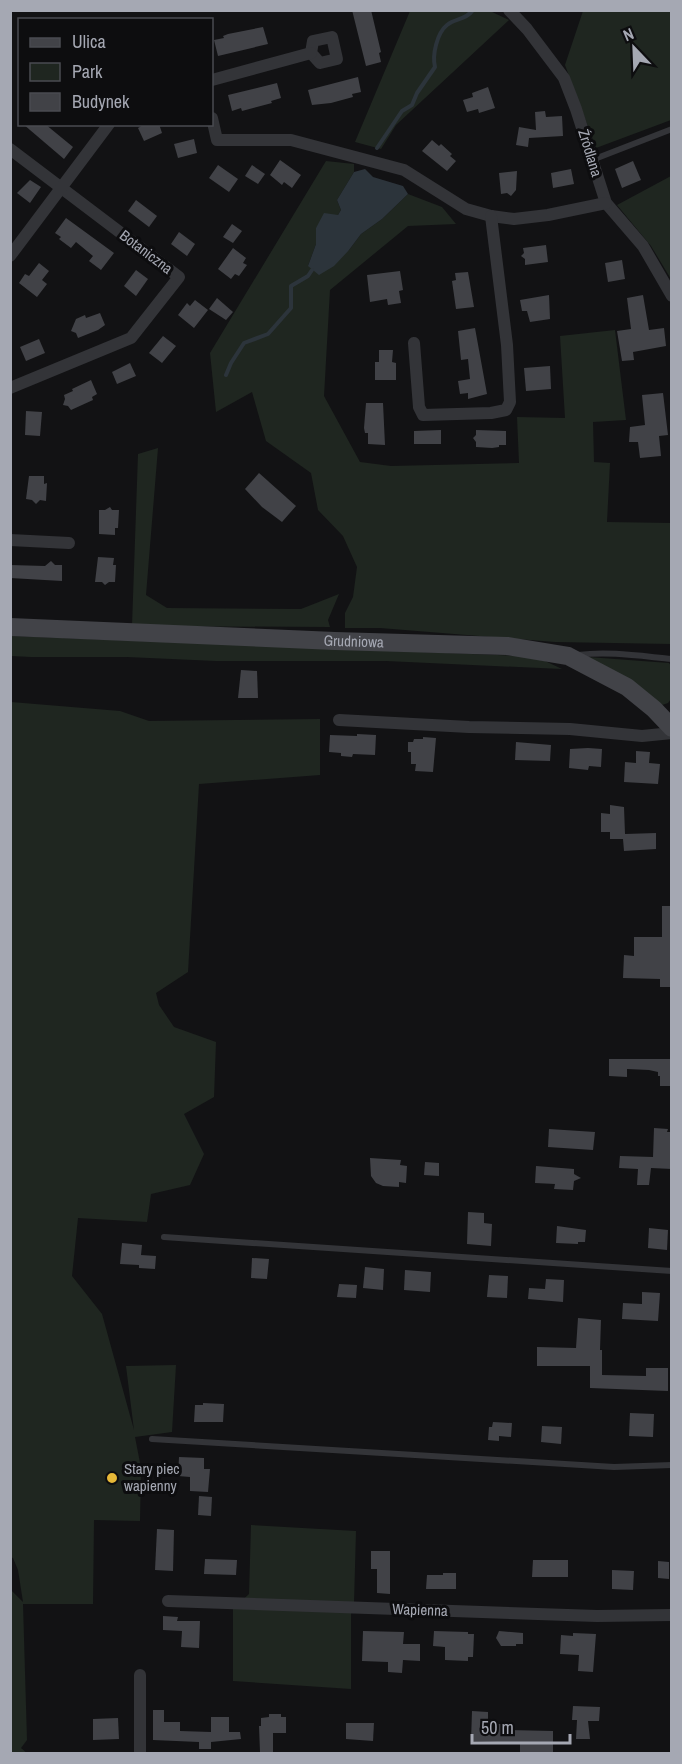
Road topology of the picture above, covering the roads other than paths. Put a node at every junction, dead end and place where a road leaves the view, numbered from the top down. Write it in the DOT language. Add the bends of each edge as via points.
graph roads {
  1 [pos="509,10"];
  2 [pos="311,53"];
  3 [pos="213,80"];
  4 [pos="213,122"];
  5 [pos="108,126"];
  6 [pos="672,129"];
  7 [pos="10,148"];
  8 [pos="591,160"];
  9 [pos="62,187"];
  10 [pos="606,203"];
  11 [pos="491,216"];
  12 [pos="10,256"];
  13 [pos="672,297"];
  14 [pos="414,343"];
  15 [pos="11,389"];
  16 [pos="10,400"];
  17 [pos="10,540"];
  18 [pos="69,543"];
  19 [pos="10,627"];
  20 [pos="568,656"];
  21 [pos="672,659"];
  22 [pos="339,720"];
  23 [pos="672,730"];
  24 [pos="164,1237"];
  25 [pos="672,1270"];
  26 [pos="152,1439"];
  27 [pos="672,1465"];
  28 [pos="168,1601"];
  29 [pos="672,1616"];
  30 [pos="140,1675"];
  31 [pos="140,1754"];
  1 -- 8 [label="street, Źródlana" via="564,78"];
  2 -- 3 [label="street"];
  4 -- 11 [label="street" via="217,140 291,140 404,170 466,209"];
  5 -- 9 [label="street"];
  6 -- 8 [label="lane"];
  7 -- 9 [label="street, Botaniczna"];
  8 -- 10 [label="street, Źródlana"];
  9 -- 12 [label="street"];
  9 -- 15 [label="street, Botaniczna" via="180,277 131,338"];
  10 -- 11 [label="street" via="514,219"];
  10 -- 13 [label="street, Źródlana" via="643,246"];
  11 -- 14 [label="street" via="507,345 510,402 506,410 423,415"];
  15 -- 16 [label="street, Botaniczna"];
  17 -- 18 [label="street"];
  19 -- 20 [label="street, Grudniowa" via="507,646"];
  20 -- 21 [label="lane" via="593,653"];
  20 -- 23 [label="street, Grudniowa" via="627,687"];
  22 -- 23 [label="street" via="570,729 642,736"];
  24 -- 25 [label="lane"];
  26 -- 27 [label="lane" via="614,1467"];
  28 -- 29 [label="street, Wapienna"];
  30 -- 31 [label="street"];
}
